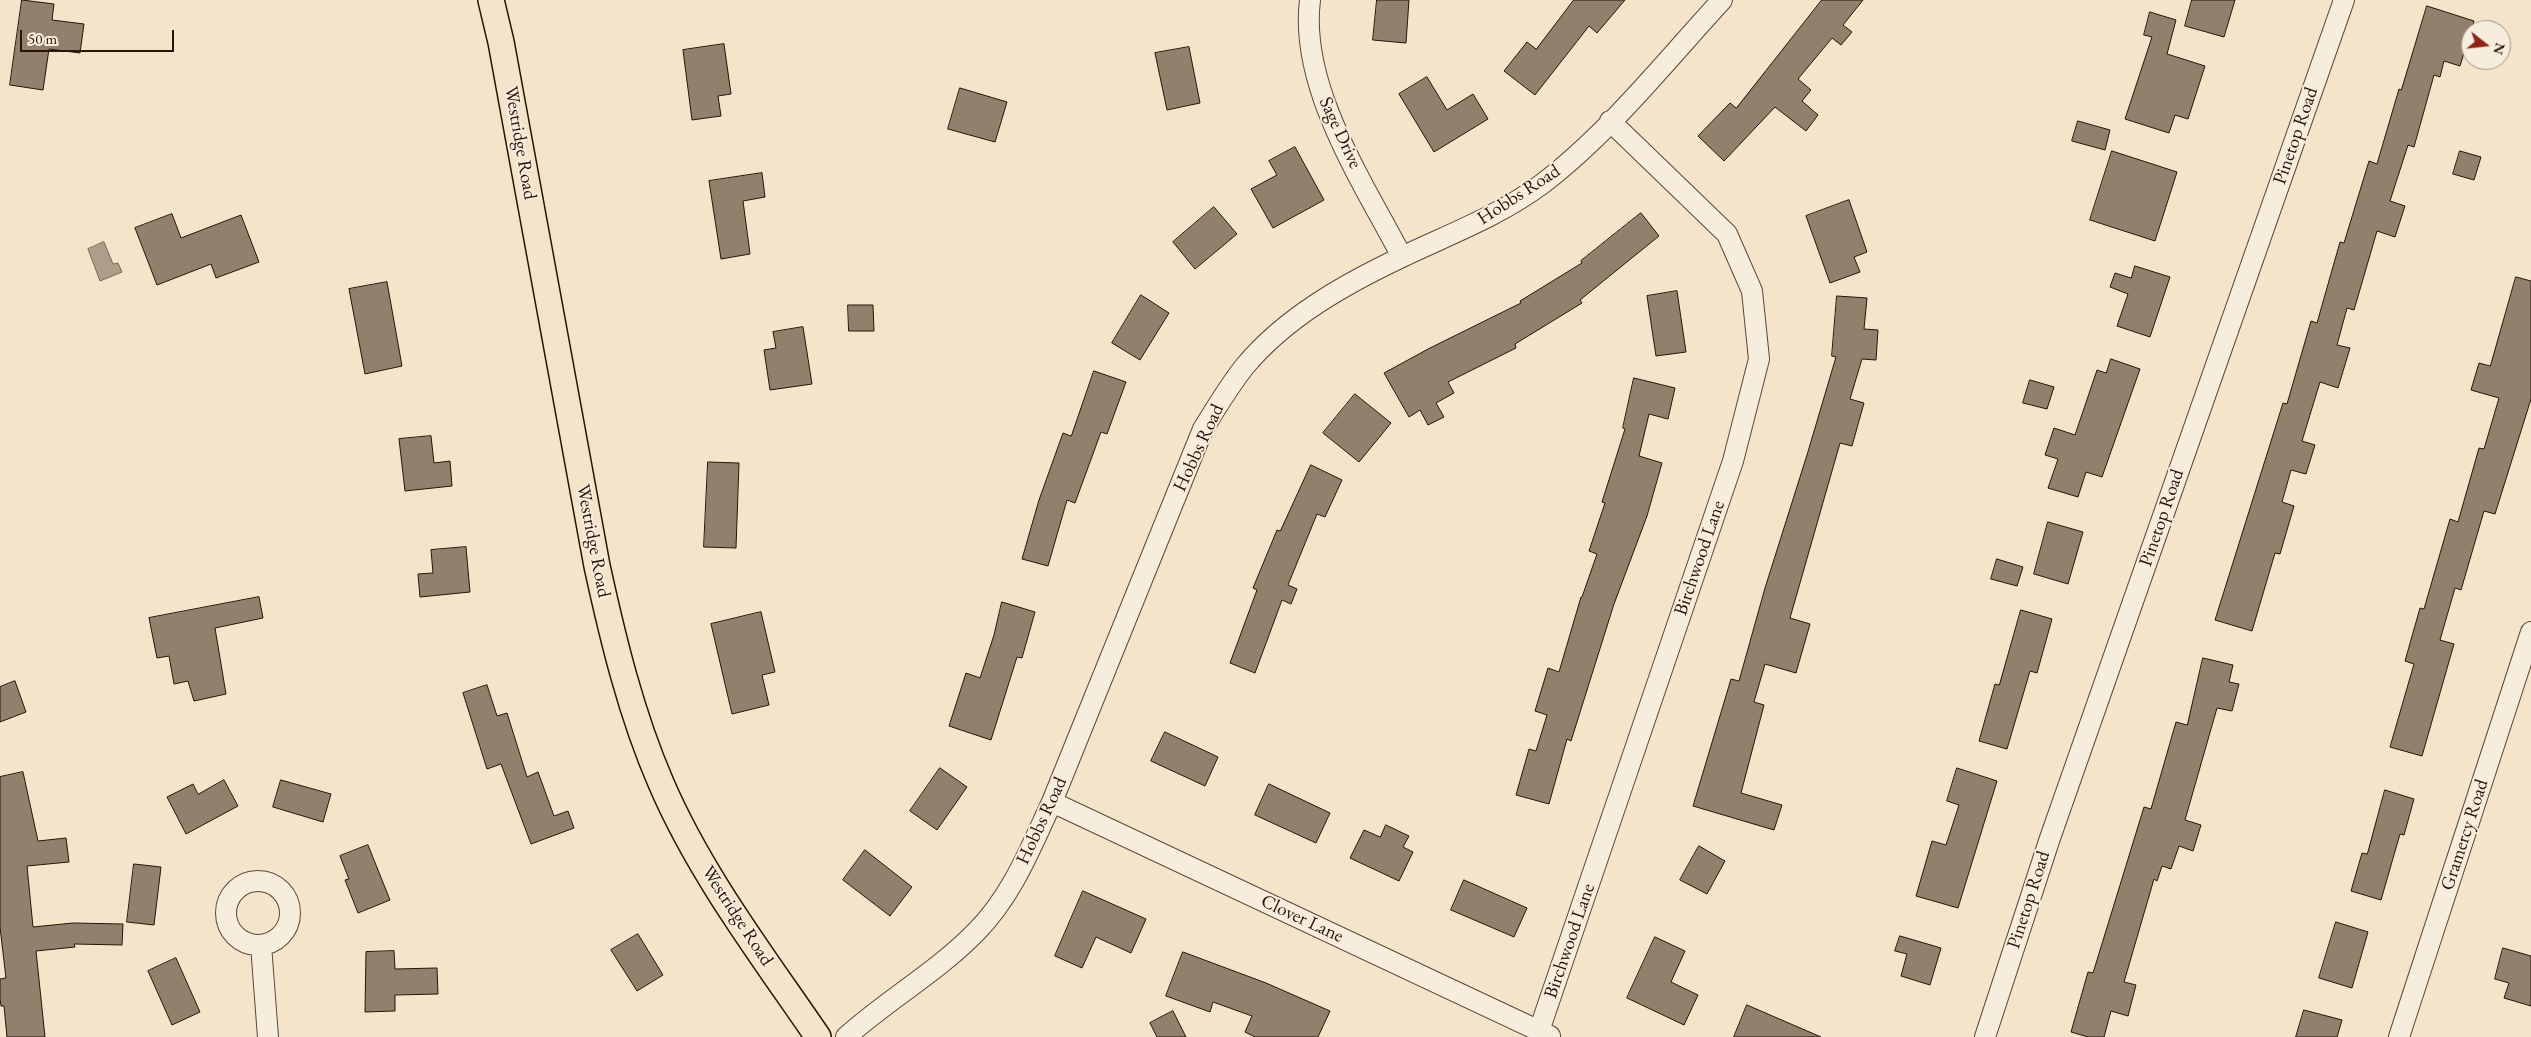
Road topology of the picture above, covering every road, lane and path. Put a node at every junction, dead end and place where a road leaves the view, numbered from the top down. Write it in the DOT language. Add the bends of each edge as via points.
graph roads {
  1 [pos="491,0"];
  2 [pos="1310,0"];
  3 [pos="1722,0"];
  4 [pos="2344,0"];
  5 [pos="1610,121"];
  6 [pos="1402,257"];
  7 [pos="2531,632"];
  8 [pos="1052,802"];
  9 [pos="261,945"];
  10 [pos="1546,1034"];
  11 [pos="268,1037"];
  12 [pos="818,1037"];
  13 [pos="846,1037"];
  14 [pos="1985,1037"];
  15 [pos="2400,1037"];
  1 -- 12 [label="main road, Westridge Road" via="596,566 640,727 660,782 714,882"];
  2 -- 6 [label="street, Sage Drive" via="1311,49 1322,98"];
  3 -- 5 [label="street, Hobbs Road"];
  4 -- 14 [label="street, Pinetop Road" via="2049,841"];
  5 -- 6 [label="street, Hobbs Road" via="1578,154 1510,206"];
  5 -- 10 [label="street, Birchwood Lane" via="1726,234 1752,291 1759,359 1733,461"];
  6 -- 8 [label="street, Hobbs Road" via="1331,293 1274,336 1225,393 1203,429"];
  7 -- 15 [label="street, Gramercy Road"];
  8 -- 10 [label="street, Clover Lane"];
  8 -- 13 [label="street, Hobbs Road" via="1026,860 1003,899 977,931"];
  9 -- 11 [label="street"];
}
